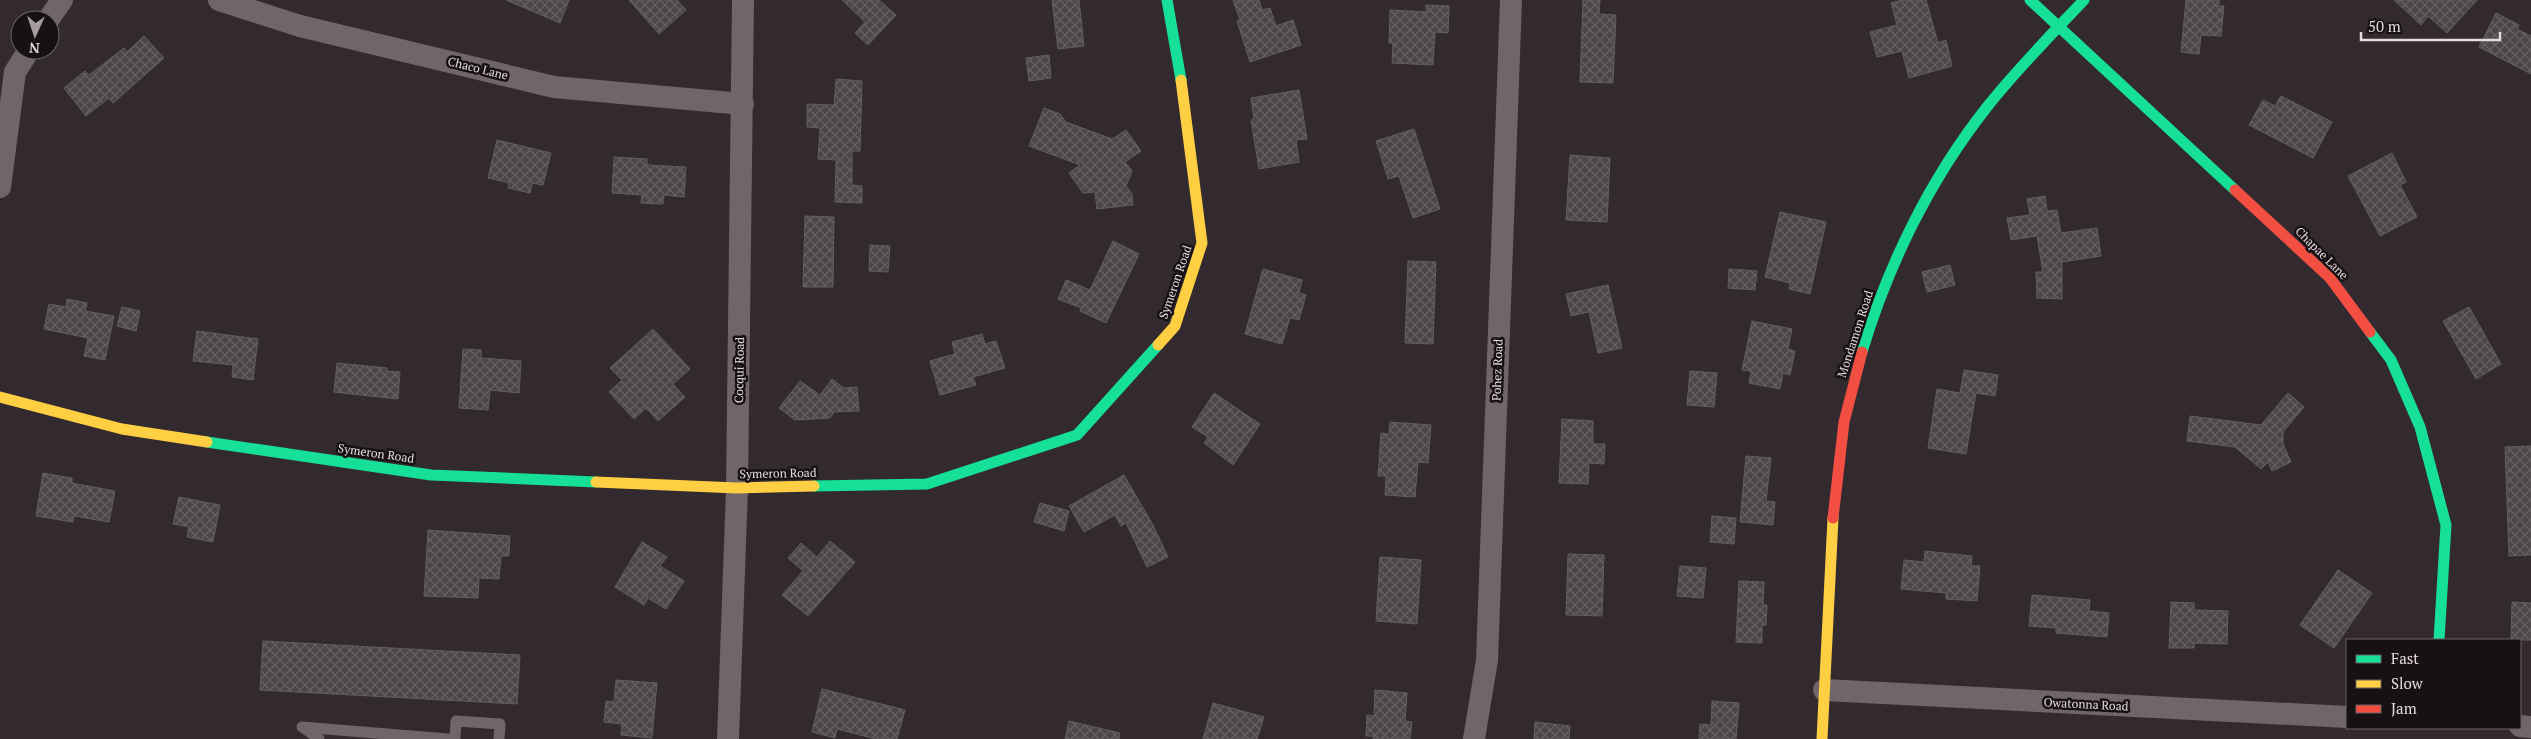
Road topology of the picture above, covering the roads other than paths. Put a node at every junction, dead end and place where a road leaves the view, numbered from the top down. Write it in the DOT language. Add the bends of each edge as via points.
graph roads {
  1 [pos="219,0"];
  2 [pos="743,0"];
  3 [pos="1167,0"];
  4 [pos="1511,0"];
  5 [pos="2030,0"];
  6 [pos="2084,0"];
  7 [pos="2060,26"];
  8 [pos="23,60"];
  9 [pos="743,104"];
  10 [pos="0,187"];
  11 [pos="0,397"];
  12 [pos="737,488"];
  13 [pos="2439,639"];
  14 [pos="1824,690"];
  15 [pos="2346,718"];
  16 [pos="319,739"];
  17 [pos="448,739"];
  18 [pos="455,739"];
  19 [pos="499,739"];
  20 [pos="728,739"];
  21 [pos="1474,739"];
  22 [pos="1822,739"];
  1 -- 9 [label="street, Chaco Lane" via="300,26 554,87"];
  2 -- 9 [label="street, Cocqui Road"];
  3 -- 12 [label="street, Symeron Road" via="1178,58 1202,243 1175,326 1077,435 927,484"];
  4 -- 21 [label="street, Pohez Road" via="1487,660"];
  5 -- 7 [label="street, Chapae Lane"];
  6 -- 7 [label="street, Mondamon Road"];
  7 -- 13 [label="street, Chapae Lane" via="2330,278 2392,360 2420,428 2446,525"];
  7 -- 14 [label="street, Mondamon Road" via="1987,108 1947,165 1915,222 1878,302 1853,384 1837,469"];
  8 -- 10 [label="street" via="15,72"];
  9 -- 12 [label="street, Cocqui Road"];
  11 -- 12 [label="street, Symeron Road" via="122,429 431,475"];
  12 -- 20 [label="street, Cocqui Road"];
  14 -- 15 [label="street, Owatonna Road"];
  14 -- 22 [label="street, Mondamon Road"];
  16 -- 17 [label="lane" via="302,727"];
  18 -- 19 [label="lane" via="456,721 500,724"];
}
